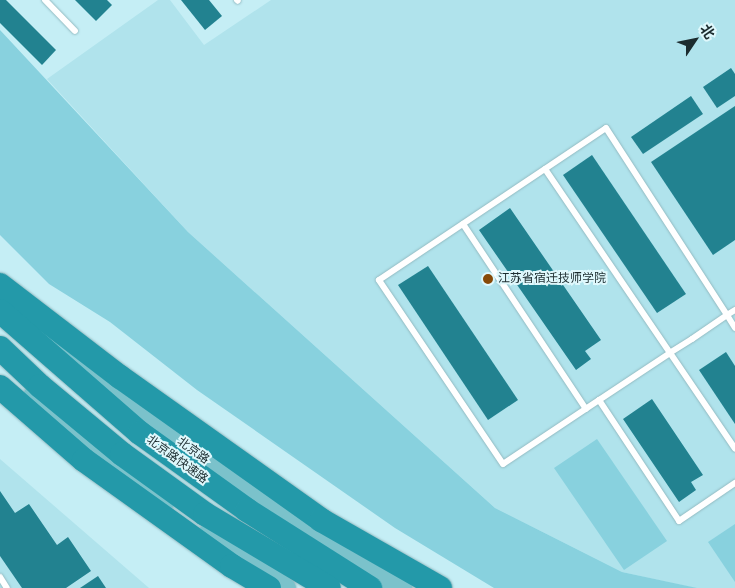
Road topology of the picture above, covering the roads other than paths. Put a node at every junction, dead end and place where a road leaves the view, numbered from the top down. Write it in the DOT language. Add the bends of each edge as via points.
graph roads {
  1 [pos="45,0"];
  2 [pos="76,31"];
  3 [pos="545,169"];
  4 [pos="463,224"];
  5 [pos="0,285"];
  6 [pos="0,292"];
  7 [pos="735,310"];
  8 [pos="0,311"];
  9 [pos="727,315"];
  10 [pos="735,328"];
  11 [pos="0,348"];
  12 [pos="670,353"];
  13 [pos="0,363"];
  14 [pos="0,387"];
  15 [pos="599,400"];
  16 [pos="586,409"];
  17 [pos="735,449"];
  18 [pos="735,483"];
  19 [pos="0,577"];
  20 [pos="7,588"];
  21 [pos="269,588"];
  22 [pos="286,588"];
  23 [pos="329,588"];
  24 [pos="370,588"];
  25 [pos="402,588"];
  26 [pos="440,588"];
  1 -- 2 [label="lane"];
  3 -- 4 [label="lane"];
  3 -- 9 [label="lane" via="606,128"];
  3 -- 12 [label="lane"];
  4 -- 16 [label="lane"];
  4 -- 16 [label="lane" via="379,280 503,464"];
  5 -- 26 [label="highway" via="120,377 321,520"];
  6 -- 25 [label="main road, 北京路" via="105,387 290,522"];
  7 -- 9 [label="lane"];
  8 -- 24 [label="highway, 北京路快速路" via="140,433 247,510"];
  9 -- 10 [label="lane"];
  9 -- 12 [label="lane"];
  11 -- 23 [label="highway" via="122,454 204,514"];
  12 -- 15 [label="lane"];
  12 -- 17 [label="lane"];
  13 -- 22 [label="main road" via="78,435 168,508"];
  14 -- 21 [label="highway" via="84,460 232,566"];
  15 -- 16 [label="lane"];
  15 -- 18 [label="lane" via="679,521"];
  19 -- 20 [label="lane"];
}
